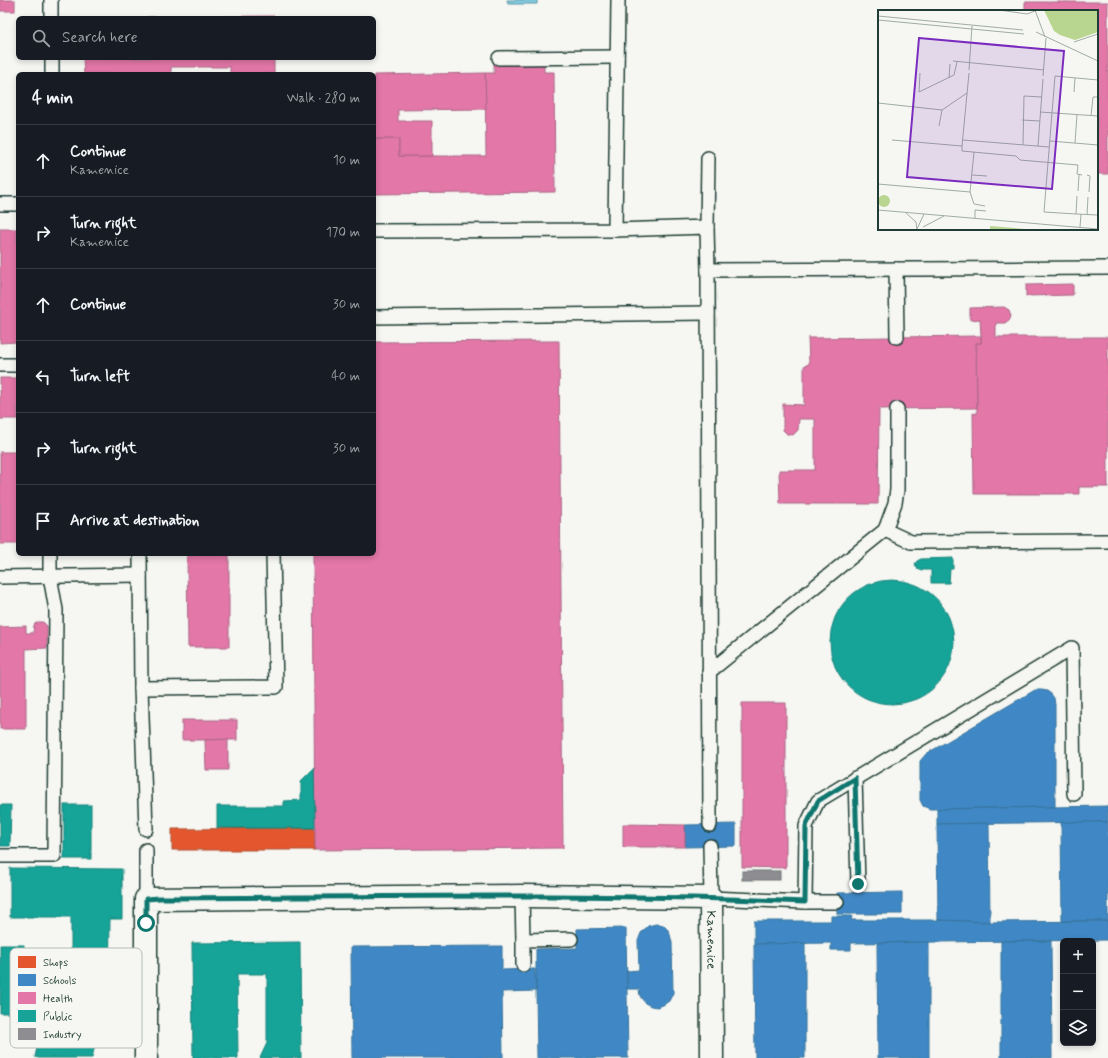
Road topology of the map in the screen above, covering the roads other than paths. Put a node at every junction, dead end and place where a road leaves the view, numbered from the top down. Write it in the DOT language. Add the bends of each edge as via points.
graph roads {
  1 [pos="51,0"];
  2 [pos="618,0"];
  3 [pos="51,16"];
  4 [pos="617,57"];
  5 [pos="499,58"];
  6 [pos="52,60"];
  7 [pos="52,72"];
  8 [pos="708,158"];
  9 [pos="0,204"];
  10 [pos="16,204"];
  11 [pos="707,227"];
  12 [pos="615,230"];
  13 [pos="376,231"];
  14 [pos="1108,268"];
  15 [pos="896,269"];
  16 [pos="708,270"];
  17 [pos="708,313"];
  18 [pos="376,317"];
  19 [pos="897,337"];
  20 [pos="0,365"];
  21 [pos="16,365"];
  22 [pos="897,409"];
  23 [pos="885,530"];
  24 [pos="1108,541"];
  25 [pos="50,556"];
  26 [pos="140,556"];
  27 [pos="273,556"];
  28 [pos="140,575"];
  29 [pos="50,576"];
  30 [pos="0,577"];
  31 [pos="709,672"];
  32 [pos="141,688"];
  33 [pos="855,778"];
  34 [pos="1074,794"];
  35 [pos="710,825"];
  36 [pos="146,829"];
  37 [pos="710,846"];
  38 [pos="146,850"];
  39 [pos="0,856"];
  40 [pos="858,884"];
  41 [pos="522,896"];
  42 [pos="711,898"];
  43 [pos="146,899"];
  44 [pos="805,902"];
  45 [pos="837,902"];
  46 [pos="571,939"];
  47 [pos="523,940"];
  48 [pos="523,965"];
  49 [pos="146,1058"];
  50 [pos="712,1058"];
  1 -- 3 [label="lane"];
  2 -- 4 [label="lane"];
  4 -- 5 [label="lane"];
  4 -- 12 [label="lane"];
  6 -- 7 [label="lane"];
  8 -- 11 [label="lane"];
  9 -- 10 [label="lane"];
  11 -- 12 [label="lane"];
  11 -- 16 [label="lane"];
  12 -- 13 [label="lane"];
  14 -- 15 [label="lane"];
  15 -- 16 [label="lane"];
  15 -- 19 [label="lane"];
  16 -- 17 [label="lane"];
  17 -- 18 [label="lane"];
  17 -- 31 [label="lane"];
  20 -- 21 [label="lane"];
  22 -- 23 [label="lane" via="897,490"];
  23 -- 24 [label="lane" via="911,542"];
  23 -- 31 [label="lane"];
  25 -- 29 [label="lane"];
  26 -- 28 [label="lane"];
  27 -- 32 [label="lane" via="276,687"];
  28 -- 29 [label="lane"];
  28 -- 32 [label="lane"];
  29 -- 30 [label="lane"];
  29 -- 39 [label="lane" via="56,610 54,856"];
  31 -- 35 [label="lane"];
  32 -- 36 [label="lane"];
  33 -- 34 [label="lane" via="1072,648"];
  33 -- 40 [label="lane"];
  33 -- 44 [label="lane" via="818,801 806,826"];
  37 -- 42 [label="lane"];
  38 -- 43 [label="lane"];
  41 -- 42 [label="street, Kamenice"];
  41 -- 43 [label="street, Kamenice"];
  41 -- 47 [label="lane"];
  42 -- 44 [label="lane"];
  42 -- 50 [label="street, Kamenice"];
  43 -- 49 [label="street"];
  44 -- 45 [label="lane"];
  46 -- 47 [label="lane"];
  47 -- 48 [label="lane"];
}
